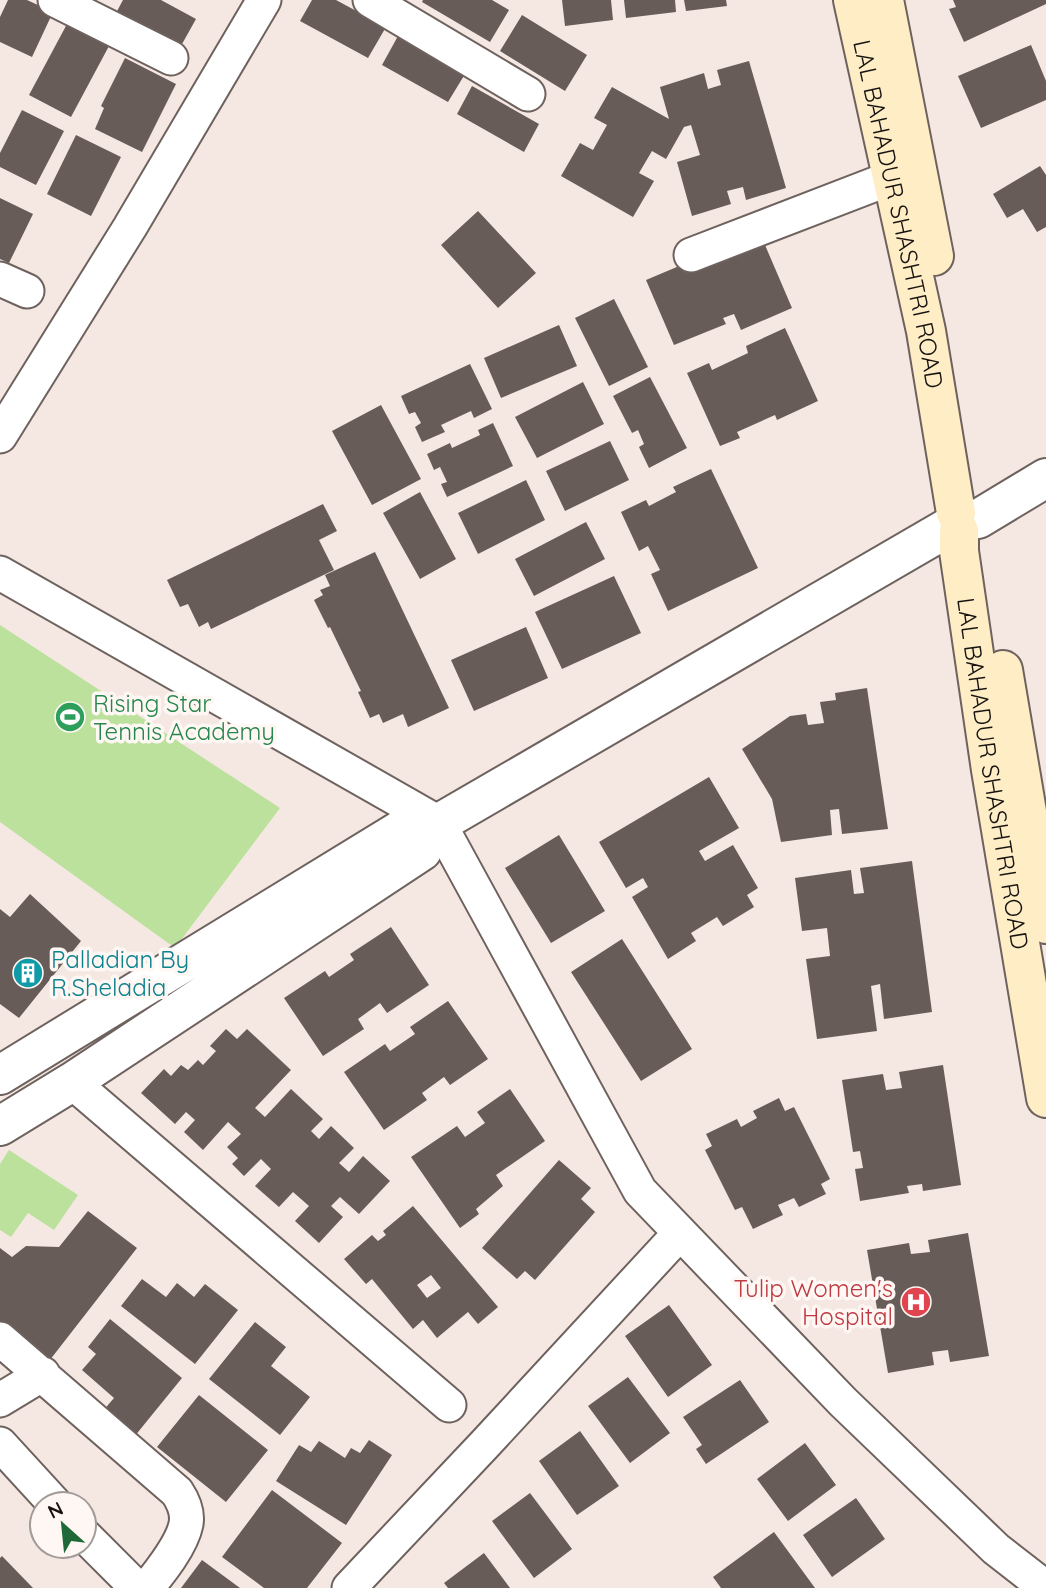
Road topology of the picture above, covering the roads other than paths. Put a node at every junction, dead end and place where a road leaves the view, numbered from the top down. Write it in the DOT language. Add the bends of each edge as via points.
graph roads {
  1 [pos="55,0"];
  2 [pos="264,0"];
  3 [pos="370,0"];
  4 [pos="853,0"];
  5 [pos="884,0"];
  6 [pos="171,58"];
  7 [pos="528,94"];
  8 [pos="891,178"];
  9 [pos="691,256"];
  10 [pos="0,436"];
  11 [pos="1046,478"];
  12 [pos="966,520"];
  13 [pos="0,573"];
  14 [pos="434,826"];
  15 [pos="1046,924"];
  16 [pos="0,1075"];
  17 [pos="72,1082"];
  18 [pos="1046,1098"];
  19 [pos="0,1126"];
  20 [pos="680,1233"];
  21 [pos="0,1339"];
  22 [pos="43,1374"];
  23 [pos="0,1400"];
  24 [pos="449,1405"];
  25 [pos="0,1444"];
  26 [pos="42,1490"];
  27 [pos="98,1549"];
  28 [pos="137,1588"];
  29 [pos="147,1588"];
  30 [pos="349,1588"];
  31 [pos="1046,1588"];
  1 -- 6 [label="street"];
  2 -- 10 [label="street"];
  3 -- 7 [label="street"];
  4 -- 8 [label="main road, LAL BAHADUR SHASHTRI ROAD"];
  5 -- 12 [label="main road" via="947,320"];
  8 -- 9 [label="street"];
  8 -- 12 [label="main road, LAL BAHADUR SHASHTRI ROAD"];
  11 -- 12 [label="street"];
  12 -- 14 [label="street"];
  12 -- 15 [label="main road"];
  12 -- 18 [label="main road, LAL BAHADUR SHASHTRI ROAD" via="959,551"];
  13 -- 14 [label="street"];
  14 -- 16 [label="street" via="407,826"];
  14 -- 17 [label="street" via="422,851"];
  14 -- 20 [label="street" via="640,1191"];
  17 -- 19 [label="street"];
  17 -- 24 [label="street"];
  20 -- 30 [label="street"];
  20 -- 31 [label="street" via="853,1411 996,1549"];
  21 -- 22 [label="street"];
  22 -- 23 [label="street"];
  22 -- 29 [label="street" via="177,1492 184,1504 186,1524 168,1561"];
  25 -- 26 [label="street"];
  27 -- 28 [label="street"];
}
